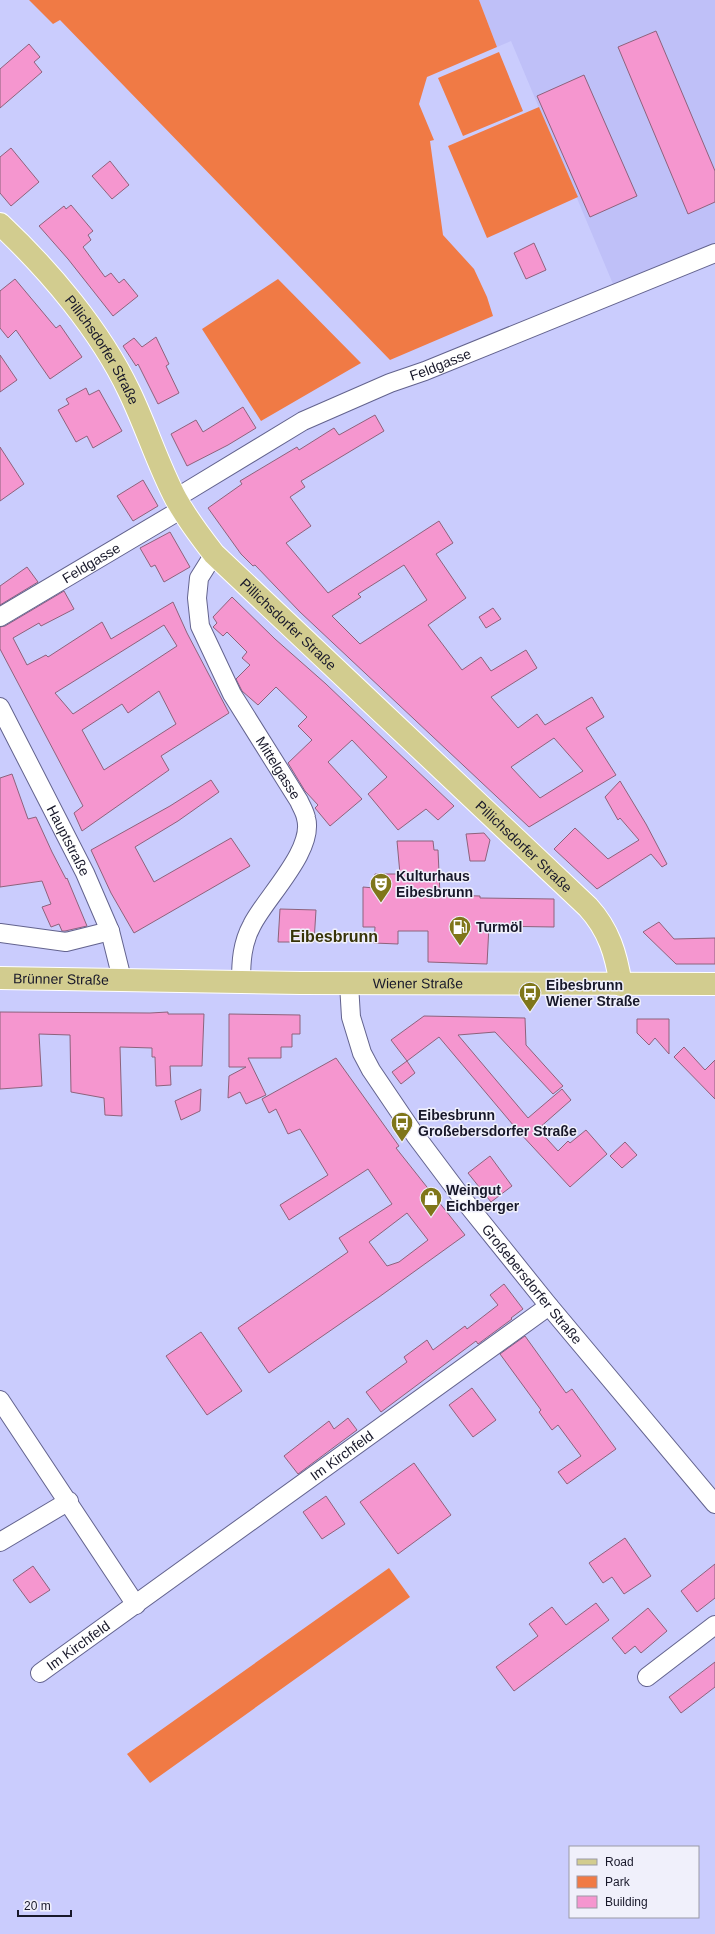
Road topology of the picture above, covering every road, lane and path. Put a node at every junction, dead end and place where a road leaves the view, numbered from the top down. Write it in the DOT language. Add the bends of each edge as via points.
graph roads {
  1 [pos="0,224"];
  2 [pos="715,253"];
  3 [pos="179,504"];
  4 [pos="214,554"];
  5 [pos="0,617"];
  6 [pos="0,707"];
  7 [pos="110,931"];
  8 [pos="0,933"];
  9 [pos="0,978"];
  10 [pos="122,980"];
  11 [pos="241,982"];
  12 [pos="349,984"];
  13 [pos="715,984"];
  14 [pos="621,985"];
  15 [pos="549,1306"];
  16 [pos="0,1400"];
  17 [pos="69,1502"];
  18 [pos="715,1504"];
  19 [pos="0,1542"];
  20 [pos="136,1605"];
  21 [pos="715,1625"];
  22 [pos="40,1672"];
  23 [pos="647,1677"];
  1 -- 3 [label="main road, Pillichsdorfer Straße" via="47,272 97,334 129,390"];
  2 -- 3 [label="street, Feldgasse" via="390,383 304,421"];
  3 -- 4 [label="main road, Pillichsdorfer Straße"];
  3 -- 5 [label="street, Feldgasse"];
  4 -- 11 [label="street, Mittelgasse" via="199,578 197,598 200,626 232,694 299,801 306,818 307,833 301,851 268,898 247,936 241,959"];
  4 -- 14 [label="main road, Pillichsdorfer Straße" via="588,907 600,920 611,941"];
  6 -- 7 [label="street, Hauptstraße" via="56,813"];
  7 -- 8 [label="street" via="66,942"];
  7 -- 10 [label="street, Hauptstraße"];
  9 -- 10 [label="main road, Brünner Straße"];
  10 -- 11 [label="main road, Wiener Straße"];
  11 -- 12 [label="main road, Wiener Straße"];
  12 -- 14 [label="main road, Wiener Straße"];
  12 -- 15 [label="street, Großebersdorfer Straße" via="350,1017 371,1070 432,1158"];
  13 -- 14 [label="main road, Wiener Straße"];
  15 -- 18 [label="street, Großebersdorfer Straße"];
  15 -- 20 [label="street, Im Kirchfeld"];
  16 -- 17 [label="street"];
  17 -- 19 [label="street"];
  17 -- 20 [label="street"];
  20 -- 22 [label="street, Im Kirchfeld"];
  21 -- 23 [label="street"];
}
